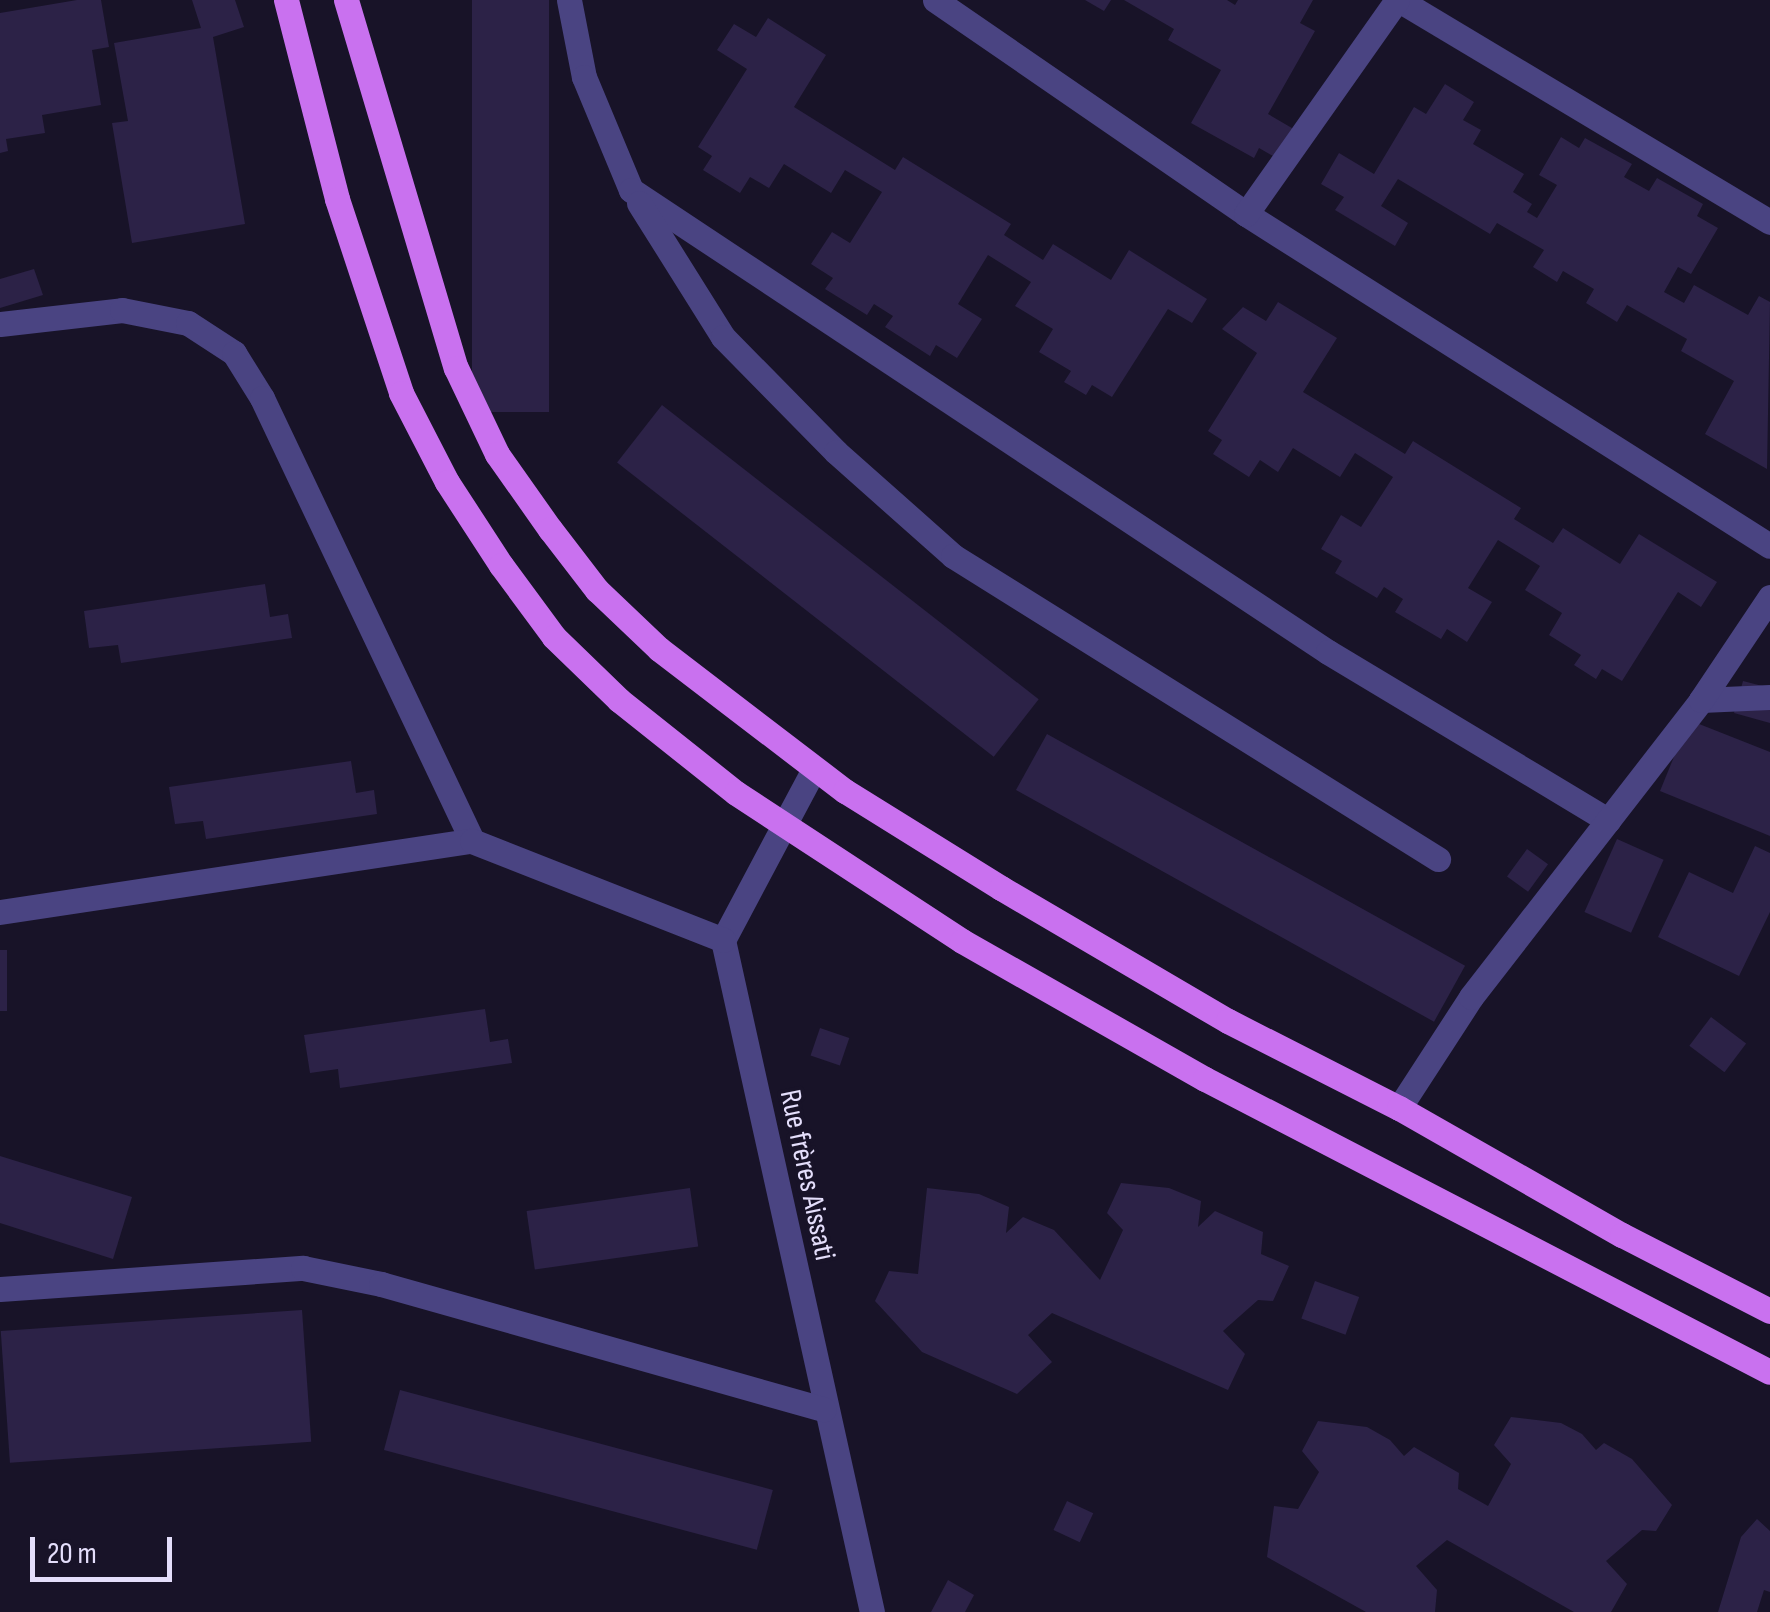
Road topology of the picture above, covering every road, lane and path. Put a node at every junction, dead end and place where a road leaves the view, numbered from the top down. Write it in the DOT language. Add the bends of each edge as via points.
graph roads {
  1 [pos="286,0"];
  2 [pos="346,0"];
  3 [pos="569,0"];
  4 [pos="936,0"];
  5 [pos="1398,0"];
  6 [pos="630,190"];
  7 [pos="1246,214"];
  8 [pos="1770,222"];
  9 [pos="0,324"];
  10 [pos="1770,546"];
  11 [pos="1770,597"];
  12 [pos="1770,697"];
  13 [pos="1701,700"];
  14 [pos="814,769"];
  15 [pos="1608,820"];
  16 [pos="783,824"];
  17 [pos="472,841"];
  18 [pos="1438,859"];
  19 [pos="0,912"];
  20 [pos="723,940"];
  21 [pos="1399,1108"];
  22 [pos="0,1289"];
  23 [pos="1770,1312"];
  24 [pos="1770,1372"];
  25 [pos="824,1409"];
  26 [pos="872,1612"];
  1 -- 16 [label="main road" via="337,199 395,375 446,482 554,637 619,700"];
  2 -- 14 [label="main road" via="456,368 498,454 597,590 659,649"];
  3 -- 6 [label="street" via="584,77"];
  4 -- 7 [label="street"];
  5 -- 7 [label="street"];
  5 -- 8 [label="street"];
  6 -- 15 [label="street" via="1328,652"];
  6 -- 18 [label="street" via="723,338 836,452 953,556"];
  7 -- 10 [label="street"];
  9 -- 17 [label="street" via="122,310 188,323 234,353 262,398"];
  11 -- 13 [label="street"];
  12 -- 13 [label="street"];
  13 -- 15 [label="street"];
  14 -- 16 [label="street"];
  14 -- 21 [label="main road" via="1212,1011"];
  15 -- 21 [label="street" via="1472,998"];
  16 -- 20 [label="street"];
  16 -- 24 [label="main road" via="962,941 1205,1078"];
  17 -- 19 [label="street"];
  17 -- 20 [label="street"];
  20 -- 25 [label="street, Rue frères Aissati"];
  21 -- 23 [label="main road"];
  22 -- 25 [label="street" via="303,1268"];
  25 -- 26 [label="street, Rue frères Aissati"];
}
